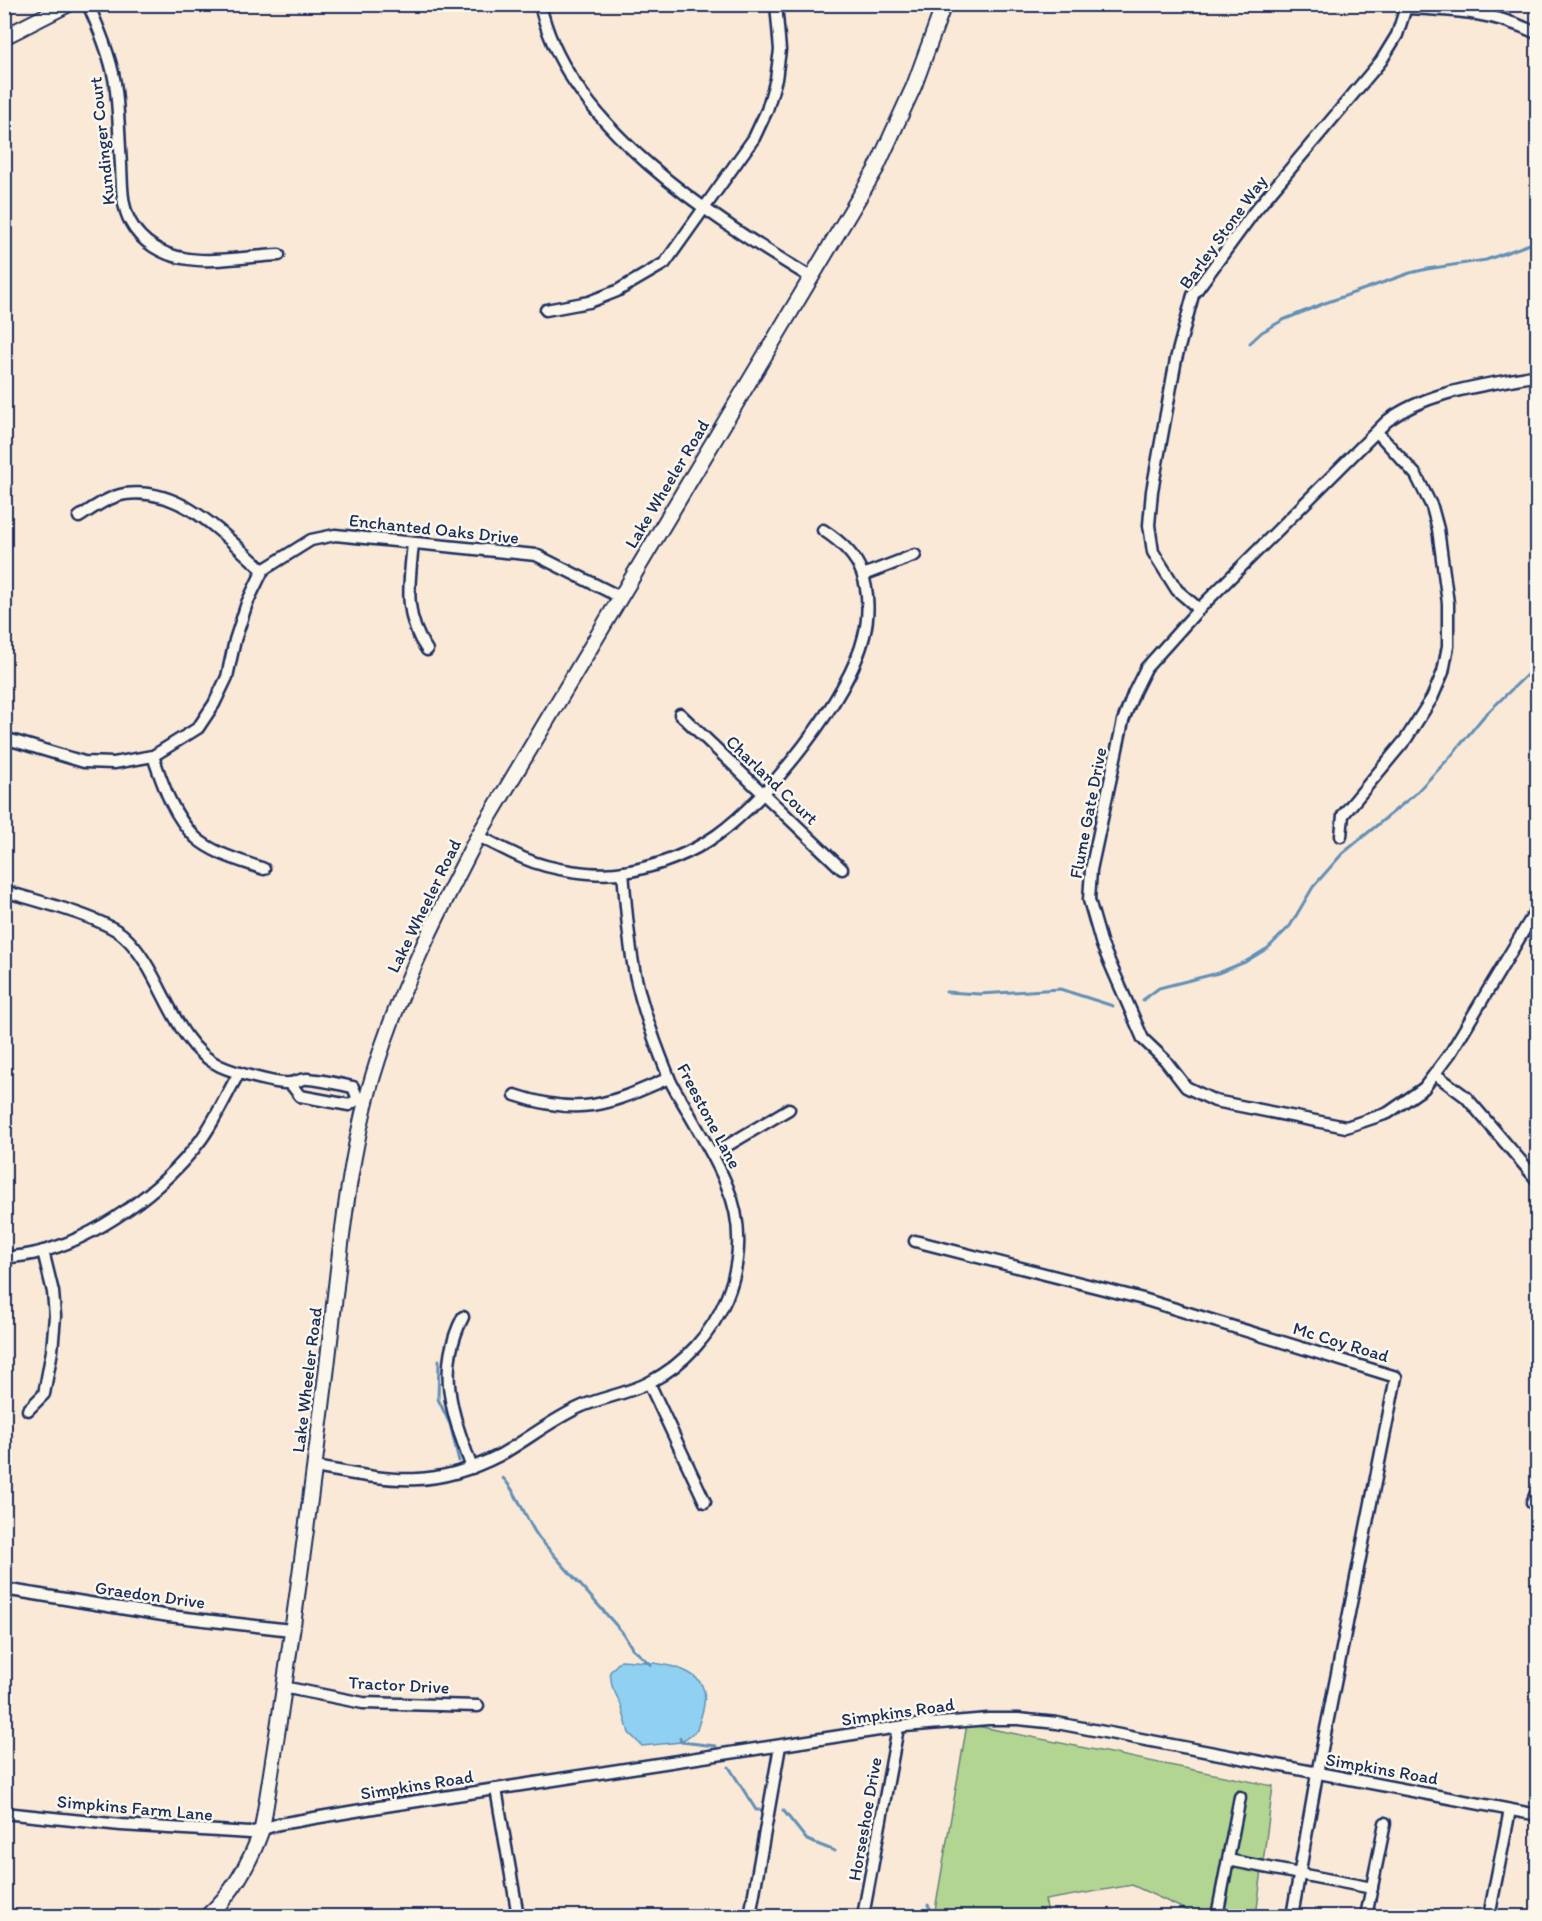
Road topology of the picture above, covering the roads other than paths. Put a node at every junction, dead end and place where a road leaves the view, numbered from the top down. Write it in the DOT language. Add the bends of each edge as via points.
graph roads {
  1 [pos="69,4"];
  2 [pos="88,4"];
  3 [pos="540,4"];
  4 [pos="777,4"];
  5 [pos="944,4"];
  6 [pos="1407,6"];
  7 [pos="1538,34"];
  8 [pos="4,37"];
  9 [pos="704,209"];
  10 [pos="279,255"];
  11 [pos="812,278"];
  12 [pos="546,310"];
  13 [pos="1538,375"];
  14 [pos="1377,432"];
  15 [pos="79,517"];
  16 [pos="823,530"];
  17 [pos="413,544"];
  18 [pos="915,555"];
  19 [pos="263,570"];
  20 [pos="863,575"];
  21 [pos="620,597"];
  22 [pos="1199,609"];
  23 [pos="427,650"];
  24 [pos="680,714"];
  25 [pos="4,738"];
  26 [pos="153,756"];
  27 [pos="764,795"];
  28 [pos="478,836"];
  29 [pos="1341,836"];
  30 [pos="264,869"];
  31 [pos="842,869"];
  32 [pos="623,872"];
  33 [pos="4,891"];
  34 [pos="1538,907"];
  35 [pos="239,1073"];
  36 [pos="1435,1074"];
  37 [pos="669,1078"];
  38 [pos="290,1083"];
  39 [pos="515,1095"];
  40 [pos="362,1100"];
  41 [pos="789,1109"];
  42 [pos="713,1154"];
  43 [pos="1538,1181"];
  44 [pos="915,1241"];
  45 [pos="43,1251"];
  46 [pos="4,1258"];
  47 [pos="463,1317"];
  48 [pos="649,1383"];
  49 [pos="28,1410"];
  50 [pos="315,1467"];
  51 [pos="472,1468"];
  52 [pos="1538,1488"];
  53 [pos="705,1503"];
  54 [pos="1532,1503"];
  55 [pos="4,1589"];
  56 [pos="291,1630"];
  57 [pos="283,1687"];
  58 [pos="478,1706"];
  59 [pos="898,1728"];
  60 [pos="780,1746"];
  61 [pos="1317,1774"];
  62 [pos="496,1789"];
  63 [pos="1240,1797"];
  64 [pos="1510,1810"];
  65 [pos="4,1813"];
  66 [pos="1538,1815"];
  67 [pos="1385,1823"];
  68 [pos="262,1829"];
  69 [pos="1228,1860"];
  70 [pos="1300,1874"];
  71 [pos="1372,1888"];
  72 [pos="207,1917"];
  73 [pos="518,1917"];
  74 [pos="750,1917"];
  75 [pos="864,1917"];
  76 [pos="1217,1917"];
  77 [pos="1292,1917"];
  78 [pos="1366,1917"];
  79 [pos="1489,1917"];
  1 -- 8 [label="street"];
  2 -- 10 [label="street, Kundinger Court" via="114,81 122,190 126,212 136,231 162,252 183,259"];
  3 -- 9 [label="street" via="557,54 593,107 648,163"];
  4 -- 9 [label="street" via="780,50 767,110 754,138"];
  5 -- 11 [label="street, Lake Wheeler Road" via="893,135"];
  6 -- 7 [label="street" via="1505,19"];
  6 -- 22 [label="street, Barley Stone Way" via="1397,35 1381,61 1254,212 1193,295 1176,358 1149,525 1153,552 1177,590"];
  9 -- 11 [label="street"];
  9 -- 12 [label="street" via="665,263 617,291 589,302"];
  11 -- 21 [label="street, Lake Wheeler Road"];
  13 -- 14 [label="street, Flume Gate Drive" via="1424,400 1401,410"];
  14 -- 22 [label="street, Flume Gate Drive"];
  14 -- 29 [label="street" via="1416,475 1432,507 1448,603 1448,646 1432,698 1406,739 1343,815"];
  15 -- 19 [label="street" via="124,494 149,494 177,501"];
  16 -- 20 [label="street" via="840,542"];
  17 -- 19 [label="street, Enchanted Oaks Drive" via="335,535 311,540"];
  17 -- 21 [label="street, Enchanted Oaks Drive" via="536,555"];
  17 -- 23 [label="street" via="408,598 417,635"];
  18 -- 20 [label="street"];
  19 -- 26 [label="street" via="247,603 227,677 214,704 198,728"];
  20 -- 27 [label="street" via="867,615 858,656 826,713"];
  21 -- 28 [label="street, Lake Wheeler Road"];
  22 -- 36 [label="street, Flume Gate Drive" via="1146,668 1134,692 1123,721 1091,870 1089,900 1102,945 1143,1039 1186,1087 1215,1101 1346,1127 1388,1113 1424,1088"];
  24 -- 27 [label="street, Charland Court"];
  25 -- 26 [label="street" via="84,762 114,763"];
  26 -- 30 [label="street" via="175,810 197,839 227,856"];
  27 -- 31 [label="street, Charland Court"];
  27 -- 32 [label="street" via="701,845 655,865"];
  28 -- 32 [label="street" via="524,859 552,867"];
  28 -- 40 [label="street, Lake Wheeler Road" via="401,996"];
  32 -- 37 [label="street, Freestone Lane" via="635,974"];
  33 -- 35 [label="street" via="76,914 123,935 154,976 185,1034 218,1066"];
  34 -- 36 [label="street, Flume Gate Drive"];
  35 -- 38 [label="street"];
  35 -- 45 [label="street" via="201,1140 172,1173 126,1212"];
  36 -- 43 [label="street" via="1466,1097"];
  37 -- 39 [label="street" via="597,1105 556,1106"];
  37 -- 42 [label="street, Freestone Lane"];
  38 -- 40 [label="street" via="300,1096 349,1105"];
  38 -- 40 [label="street" via="305,1078 353,1087"];
  40 -- 50 [label="street, Lake Wheeler Road"];
  41 -- 42 [label="street"];
  42 -- 48 [label="street, Freestone Lane" via="736,1209 738,1252 734,1275 720,1315 709,1332 686,1357"];
  44 -- 61 [label="street, Mc Coy Road" via="1143,1299 1396,1377"];
  45 -- 46 [label="street"];
  45 -- 49 [label="street" via="54,1300 52,1351 44,1394"];
  47 -- 51 [label="street" via="455,1333 448,1385 454,1419"];
  48 -- 51 [label="street, Freestone Lane" via="579,1408"];
  48 -- 53 [label="street"];
  50 -- 51 [label="street, Freestone Lane" via="418,1481"];
  50 -- 56 [label="street, Lake Wheeler Road"];
  52 -- 54 [label="street"];
  55 -- 56 [label="street, Graedon Drive" via="169,1616"];
  56 -- 57 [label="street, Lake Wheeler Road"];
  57 -- 58 [label="street, Tractor Drive" via="363,1703"];
  57 -- 68 [label="street, Lake Wheeler Road"];
  59 -- 60 [label="street, Simpkins Road"];
  59 -- 61 [label="street, Simpkins Road" via="969,1720 1039,1721"];
  59 -- 75 [label="street, Horseshoe Drive"];
  60 -- 62 [label="street, Simpkins Road"];
  60 -- 74 [label="street"];
  61 -- 64 [label="street, Simpkins Road"];
  61 -- 70 [label="street"];
  62 -- 68 [label="street, Simpkins Road"];
  62 -- 73 [label="street"];
  63 -- 69 [label="street"];
  64 -- 66 [label="street, Simpkins Road"];
  64 -- 79 [label="street"];
  65 -- 68 [label="street, Simpkins Farm Lane" via="231,1833"];
  67 -- 71 [label="street"];
  68 -- 72 [label="street, Lake Wheeler Road" via="240,1879"];
  69 -- 70 [label="street"];
  69 -- 76 [label="street"];
  70 -- 71 [label="street"];
  70 -- 77 [label="street"];
  71 -- 78 [label="street"];
}
